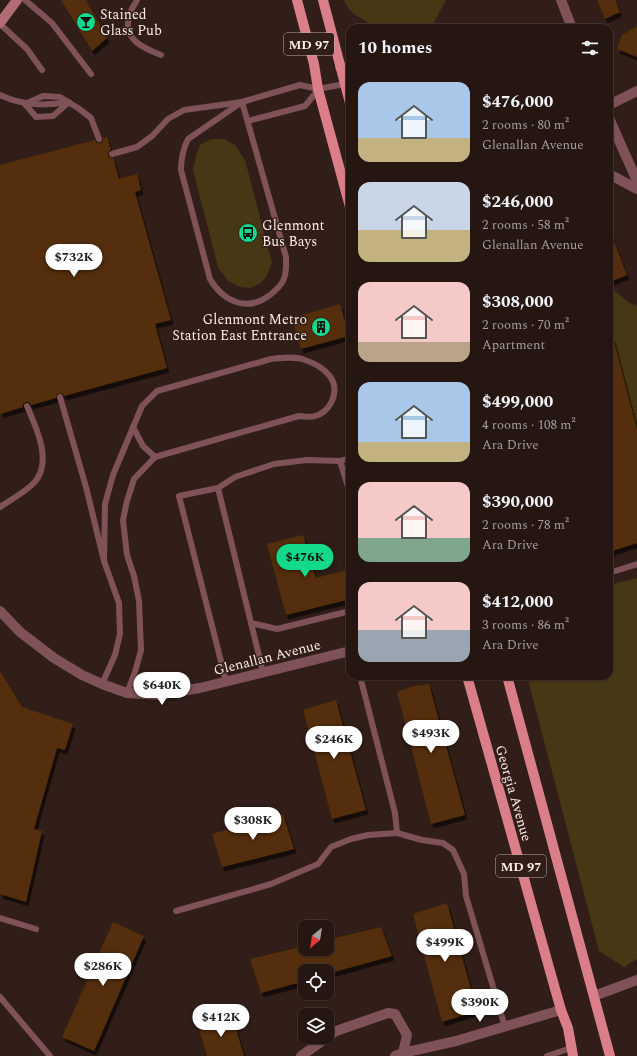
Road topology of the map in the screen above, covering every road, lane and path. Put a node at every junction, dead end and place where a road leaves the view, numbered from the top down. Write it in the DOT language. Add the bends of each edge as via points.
graph roads {
  1 [pos="17,0"];
  2 [pos="25,0"];
  3 [pos="137,0"];
  4 [pos="297,0"];
  5 [pos="323,0"];
  6 [pos="561,0"];
  7 [pos="0,24"];
  8 [pos="570,24"];
  9 [pos="161,55"];
  10 [pos="345,67"];
  11 [pos="42,70"];
  12 [pos="91,74"];
  13 [pos="345,84"];
  14 [pos="346,88"];
  15 [pos="318,90"];
  16 [pos="637,91"];
  17 [pos="0,95"];
  18 [pos="69,102"];
  19 [pos="242,102"];
  20 [pos="613,103"];
  21 [pos="25,104"];
  22 [pos="248,121"];
  23 [pos="613,127"];
  24 [pos="99,139"];
  25 [pos="112,154"];
  26 [pos="613,176"];
  27 [pos="637,181"];
  28 [pos="637,189"];
  29 [pos="346,192"];
  30 [pos="60,397"];
  31 [pos="27,406"];
  32 [pos="133,427"];
  33 [pos="155,457"];
  34 [pos="346,459"];
  35 [pos="340,461"];
  36 [pos="346,480"];
  37 [pos="218,488"];
  38 [pos="0,507"];
  39 [pos="104,561"];
  40 [pos="637,564"];
  41 [pos="613,572"];
  42 [pos="0,611"];
  43 [pos="346,612"];
  44 [pos="251,623"];
  45 [pos="346,651"];
  46 [pos="263,672"];
  47 [pos="361,680"];
  48 [pos="468,680"];
  49 [pos="508,680"];
  50 [pos="226,681"];
  51 [pos="102,684"];
  52 [pos="127,693"];
  53 [pos="397,833"];
  54 [pos="176,911"];
  55 [pos="0,918"];
  56 [pos="36,929"];
  57 [pos="637,980"];
  58 [pos="594,996"];
  59 [pos="0,997"];
  60 [pos="561,1010"];
  61 [pos="505,1027"];
  62 [pos="572,1052"];
  63 [pos="399,1054"];
  64 [pos="50,1056"];
  65 [pos="301,1056"];
  66 [pos="547,1056"];
  67 [pos="610,1056"];
  1 -- 7 [label="main road"];
  2 -- 12 [label="lane" via="52,23"];
  3 -- 9 [label="lane" via="129,14 128,28 133,40"];
  4 -- 15 [label="main road, MD 97" via="314,64"];
  5 -- 10 [label="main road, MD 97"];
  6 -- 8 [label="street"];
  7 -- 11 [label="lane" via="27,49"];
  10 -- 13 [label="main road, MD 97"];
  13 -- 14 [label="main road, MD 97"];
  13 -- 15 [label="lane"];
  15 -- 19 [label="lane" via="300,86"];
  15 -- 22 [label="lane" via="305,106"];
  15 -- 29 [label="main road, MD 97"];
  16 -- 20 [label="street"];
  17 -- 21 [label="lane"];
  18 -- 21 [label="lane"];
  18 -- 21 [label="lane" via="53,116 36,117"];
  18 -- 24 [label="lane" via="91,118"];
  19 -- 22 [label="lane"];
  19 -- 22 [label="lane" via="188,139 183,148 181,170 210,279 223,296 244,303 266,298 282,282 286,272 286,256"];
  19 -- 25 [label="lane" via="184,110 168,119 137,147"];
  23 -- 27 [label="street"];
  26 -- 28 [label="street"];
  30 -- 39 [label="lane"];
  31 -- 38 [label="lane" via="40,436 42,468 37,480"];
  32 -- 33 [label="lane" via="143,446"];
  32 -- 33 [label="lane" via="142,406 157,391 271,359 304,359 328,373 335,386 334,397 328,408 315,416 299,416"];
  32 -- 39 [label="lane" via="105,504"];
  33 -- 52 [label="lane" via="134,479 123,520 127,556 139,601 141,628 141,650"];
  34 -- 35 [label="lane"];
  35 -- 36 [label="lane"];
  35 -- 37 [label="lane" via="308,460 274,464 235,477"];
  37 -- 44 [label="lane"];
  37 -- 50 [label="lane" via="179,496"];
  39 -- 51 [label="lane" via="119,603 120,634 116,655"];
  40 -- 41 [label="lane"];
  42 -- 51 [label="street, Glenallan Avenue" via="20,632 54,658"];
  43 -- 44 [label="lane" via="277,629"];
  44 -- 46 [label="lane"];
  45 -- 46 [label="street, Glenallan Avenue"];
  46 -- 50 [label="street, Glenallan Avenue"];
  47 -- 53 [label="lane" via="394,805"];
  48 -- 60 [label="main road, Georgia Avenue / MD 97"];
  49 -- 58 [label="main road, Georgia Avenue / MD 97"];
  50 -- 52 [label="street, Glenallan Avenue" via="157,696"];
  51 -- 52 [label="street, Glenallan Avenue"];
  53 -- 54 [label="lane" via="368,834 350,839 331,847 318,864 271,884"];
  53 -- 61 [label="lane" via="443,843 453,850 464,874 466,896"];
  55 -- 56 [label="lane"];
  57 -- 58 [label="street"];
  58 -- 67 [label="main road, Georgia Avenue / MD 97"];
  59 -- 64 [label="lane"];
  60 -- 61 [label="street"];
  60 -- 62 [label="main road, Georgia Avenue / MD 97" via="568,1028"];
  61 -- 63 [label="street"];
  62 -- 66 [label="lane"];
  63 -- 65 [label="street" via="407,1035 395,1014 388,1012 336,1031"];
}
